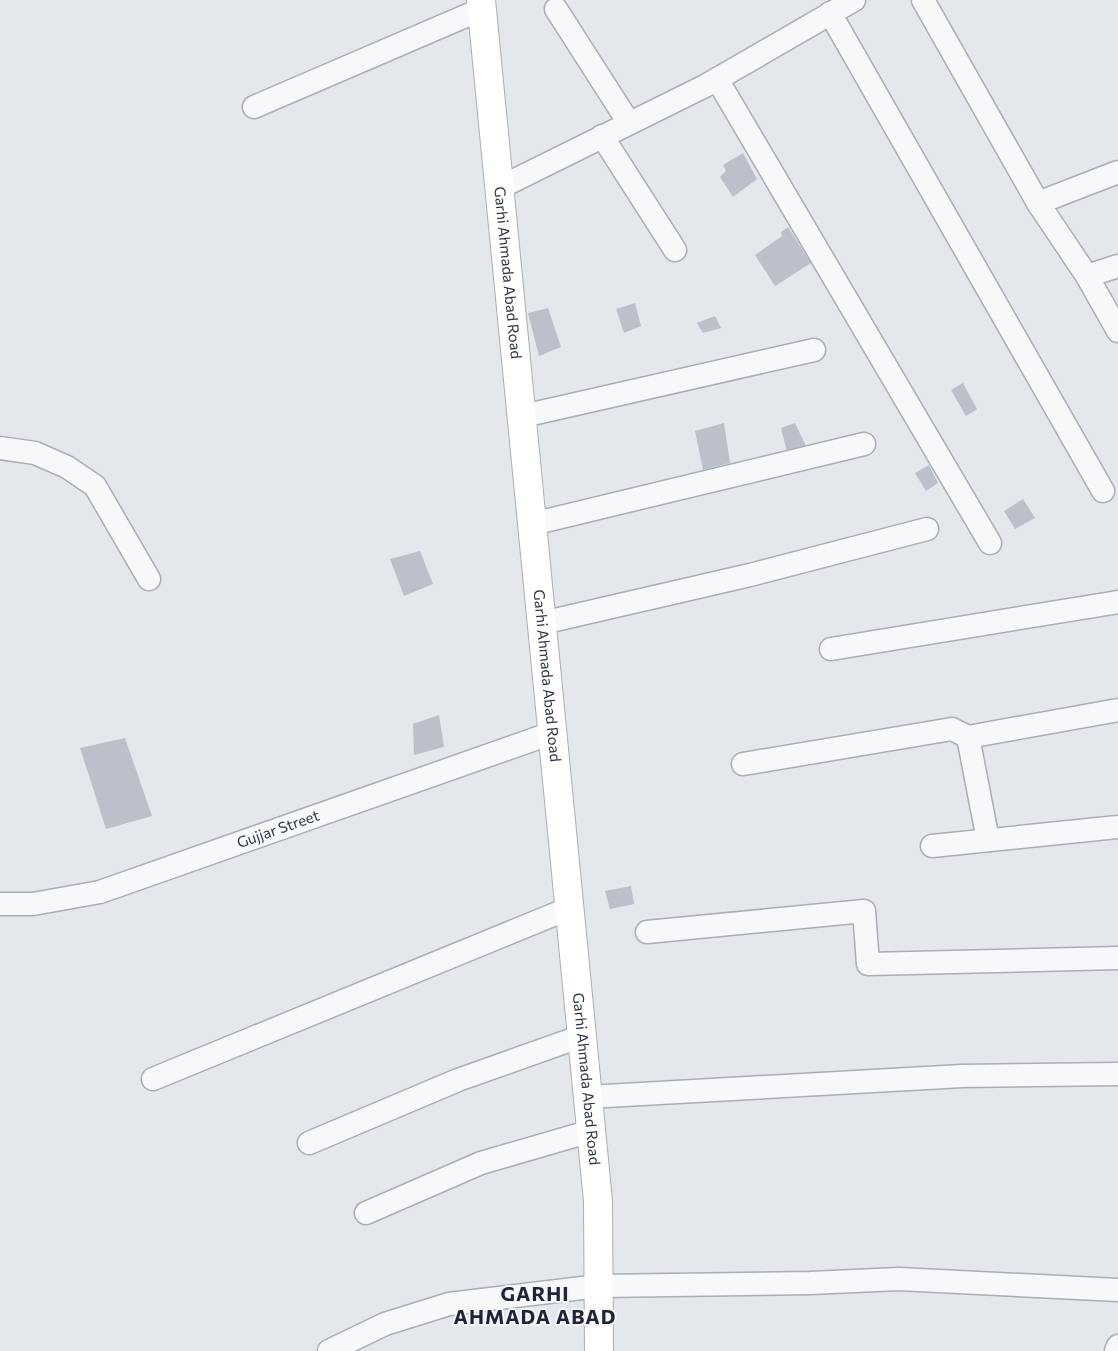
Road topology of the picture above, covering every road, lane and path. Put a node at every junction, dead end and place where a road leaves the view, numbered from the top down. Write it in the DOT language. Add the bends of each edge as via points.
graph roads {
  1 [pos="852,0"];
  2 [pos="923,0"];
  3 [pos="481,4"];
  4 [pos="556,9"];
  5 [pos="830,14"];
  6 [pos="717,79"];
  7 [pos="254,107"];
  8 [pos="629,123"];
  9 [pos="602,136"];
  10 [pos="1118,172"];
  11 [pos="501,187"];
  12 [pos="1038,203"];
  13 [pos="675,250"];
  14 [pos="1118,266"];
  15 [pos="1086,276"];
  16 [pos="1118,331"];
  17 [pos="814,350"];
  18 [pos="522,416"];
  19 [pos="864,444"];
  20 [pos="0,448"];
  21 [pos="1103,491"];
  22 [pos="532,524"];
  23 [pos="927,528"];
  24 [pos="990,543"];
  25 [pos="149,579"];
  26 [pos="1118,602"];
  27 [pos="542,623"];
  28 [pos="831,649"];
  29 [pos="1118,710"];
  30 [pos="552,733"];
  31 [pos="968,737"];
  32 [pos="744,764"];
  33 [pos="1118,826"];
  34 [pos="988,840"];
  35 [pos="932,846"];
  36 [pos="0,904"];
  37 [pos="570,908"];
  38 [pos="647,932"];
  39 [pos="1118,958"];
  40 [pos="582,1036"];
  41 [pos="1118,1074"];
  42 [pos="153,1079"];
  43 [pos="588,1097"];
  44 [pos="591,1131"];
  45 [pos="309,1143"];
  46 [pos="366,1213"];
  47 [pos="599,1286"];
  48 [pos="1118,1290"];
  49 [pos="1118,1346"];
  50 [pos="330,1351"];
  51 [pos="599,1351"];
  52 [pos="1116,1351"];
  1 -- 5 [label="street"];
  2 -- 12 [label="street"];
  3 -- 7 [label="street"];
  3 -- 11 [label="street, Garhi Ahmada Abad Road"];
  4 -- 8 [label="street"];
  5 -- 6 [label="street"];
  5 -- 21 [label="street"];
  6 -- 8 [label="street"];
  6 -- 24 [label="street"];
  8 -- 9 [label="street"];
  9 -- 11 [label="street"];
  9 -- 13 [label="street"];
  10 -- 12 [label="street"];
  11 -- 18 [label="street, Garhi Ahmada Abad Road"];
  12 -- 15 [label="street"];
  14 -- 15 [label="street"];
  15 -- 16 [label="street"];
  17 -- 18 [label="street"];
  18 -- 22 [label="street, Garhi Ahmada Abad Road"];
  19 -- 22 [label="street"];
  20 -- 25 [label="street" via="34,453 67,467 94,486"];
  22 -- 27 [label="street, Garhi Ahmada Abad Road"];
  23 -- 27 [label="street" via="750,575"];
  26 -- 28 [label="street"];
  27 -- 30 [label="street, Garhi Ahmada Abad Road"];
  29 -- 31 [label="street"];
  30 -- 36 [label="street, Gujjar Street" via="100,892 33,904"];
  30 -- 37 [label="street, Garhi Ahmada Abad Road"];
  31 -- 32 [label="street" via="952,729"];
  31 -- 34 [label="street"];
  33 -- 34 [label="street"];
  34 -- 35 [label="street"];
  37 -- 40 [label="street, Garhi Ahmada Abad Road"];
  37 -- 42 [label="street"];
  38 -- 39 [label="street" via="864,911 868,964"];
  40 -- 43 [label="street, Garhi Ahmada Abad Road"];
  40 -- 45 [label="street" via="458,1080"];
  41 -- 43 [label="street" via="962,1076"];
  43 -- 44 [label="street, Garhi Ahmada Abad Road"];
  44 -- 46 [label="street" via="481,1163"];
  44 -- 47 [label="street, Garhi Ahmada Abad Road" via="598,1201"];
  47 -- 48 [label="street" via="899,1279"];
  47 -- 50 [label="street" via="449,1304 386,1324"];
  47 -- 51 [label="street, Garhi Ahmada Abad Road"];
  49 -- 52 [label="street"];
}
